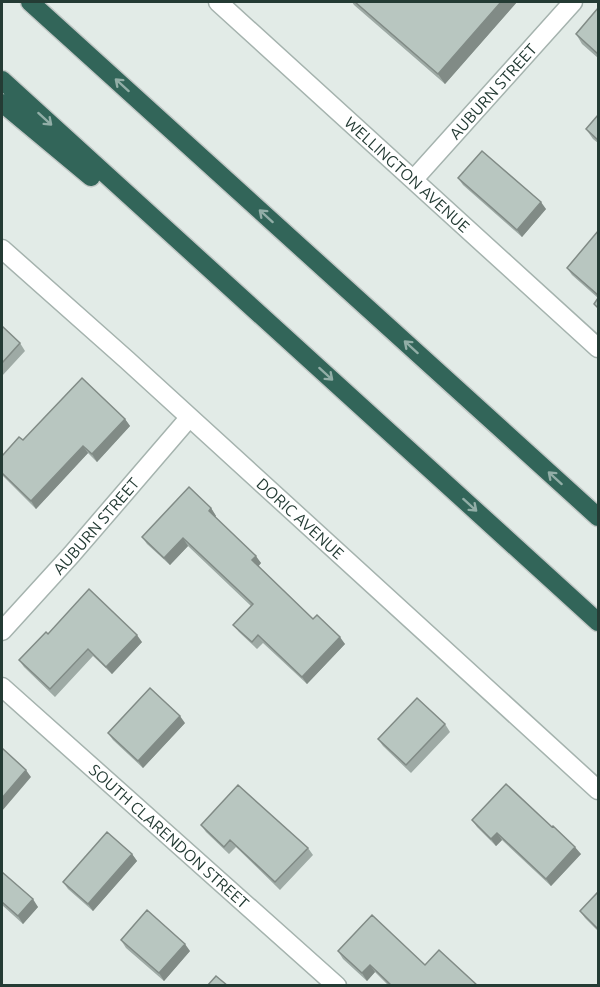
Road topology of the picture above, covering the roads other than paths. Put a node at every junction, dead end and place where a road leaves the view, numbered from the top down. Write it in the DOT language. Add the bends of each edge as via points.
graph roads {
  1 [pos="30,2"];
  2 [pos="218,2"];
  3 [pos="573,2"];
  4 [pos="2,80"];
  5 [pos="2,103"];
  6 [pos="414,179"];
  7 [pos="2,249"];
  8 [pos="282,334"];
  9 [pos="598,348"];
  10 [pos="189,418"];
  11 [pos="598,517"];
  12 [pos="598,622"];
  13 [pos="2,631"];
  14 [pos="2,687"];
  15 [pos="598,790"];
  16 [pos="337,986"];
  11 -- 1 [label="highway, one-way"];
  2 -- 6 [label="street, WELLINGTON AVENUE"];
  3 -- 6 [label="street, AUBURN STREET"];
  4 -- 8 [label="highway, one-way"];
  5 -- 8 [label="highway"];
  6 -- 9 [label="street, WELLINGTON AVENUE"];
  7 -- 10 [label="street, DORIC AVENUE"];
  8 -- 12 [label="highway, one-way"];
  10 -- 13 [label="street, AUBURN STREET"];
  10 -- 15 [label="street, DORIC AVENUE"];
  14 -- 16 [label="street, SOUTH CLARENDON STREET"];
}
